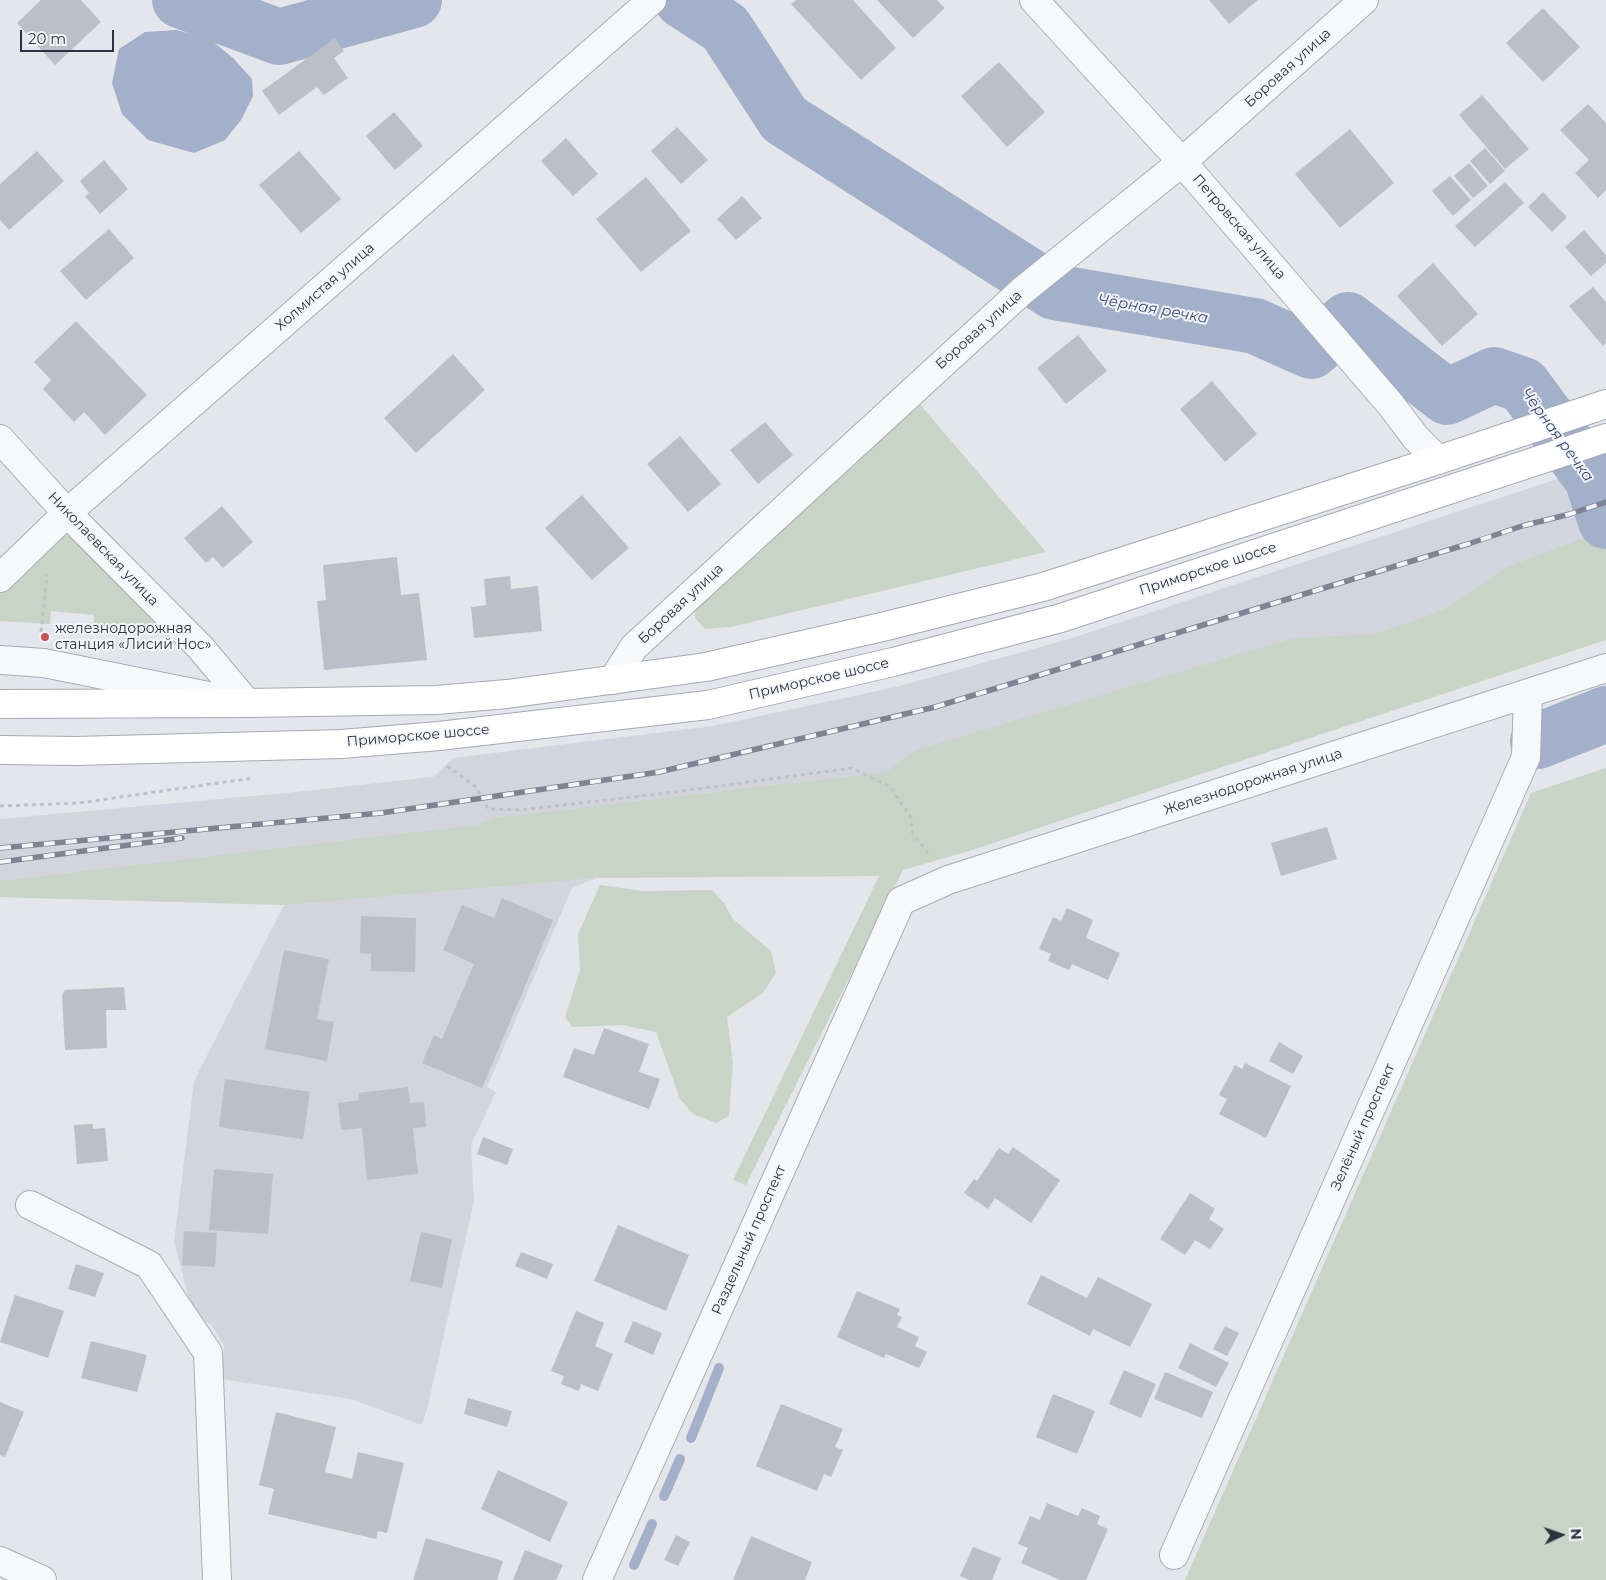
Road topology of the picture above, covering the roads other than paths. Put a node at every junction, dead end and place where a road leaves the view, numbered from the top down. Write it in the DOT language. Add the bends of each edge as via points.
graph roads {
  1 [pos="1034,0"];
  2 [pos="1364,0"];
  3 [pos="644,7"];
  4 [pos="1182,162"];
  5 [pos="1594,408"];
  6 [pos="0,438"];
  7 [pos="1604,439"];
  8 [pos="1438,460"];
  9 [pos="59,521"];
  10 [pos="0,578"];
  11 [pos="0,660"];
  12 [pos="1606,668"];
  13 [pos="613,680"];
  14 [pos="1528,694"];
  15 [pos="247,703"];
  16 [pos="0,704"];
  17 [pos="0,750"];
  18 [pos="901,900"];
  19 [pos="30,1205"];
  20 [pos="1174,1555"];
  21 [pos="0,1561"];
  22 [pos="42,1580"];
  23 [pos="217,1580"];
  24 [pos="597,1580"];
  1 -- 4 [label="street, Петровская улица"];
  2 -- 4 [label="street, Боровая улица"];
  3 -- 9 [label="street, Холмистая улица"];
  4 -- 8 [label="street, Петровская улица"];
  4 -- 13 [label="street, Боровая улица" via="1022,291 634,647"];
  5 -- 8 [label="main road"];
  6 -- 9 [label="street, Николаевская улица"];
  7 -- 17 [label="main road, Приморское шоссе" via="1061,618 894,662 708,705 341,744"];
  8 -- 13 [label="main road" via="1043,587 706,667"];
  9 -- 10 [label="street, Холмистая улица"];
  9 -- 15 [label="street, Николаевская улица" via="200,647"];
  11 -- 15 [label="street" via="44,663"];
  12 -- 14 [label="street, Железнодорожная улица"];
  13 -- 15 [label="main road" via="436,700"];
  14 -- 18 [label="street, Железнодорожная улица" via="948,880"];
  14 -- 20 [label="street, Зелёный проспект" via="1526,757"];
  15 -- 16 [label="main road"];
  18 -- 24 [label="street, Раздельный проспект"];
  19 -- 23 [label="street" via="149,1265 208,1353"];
  21 -- 22 [label="street"];
}
